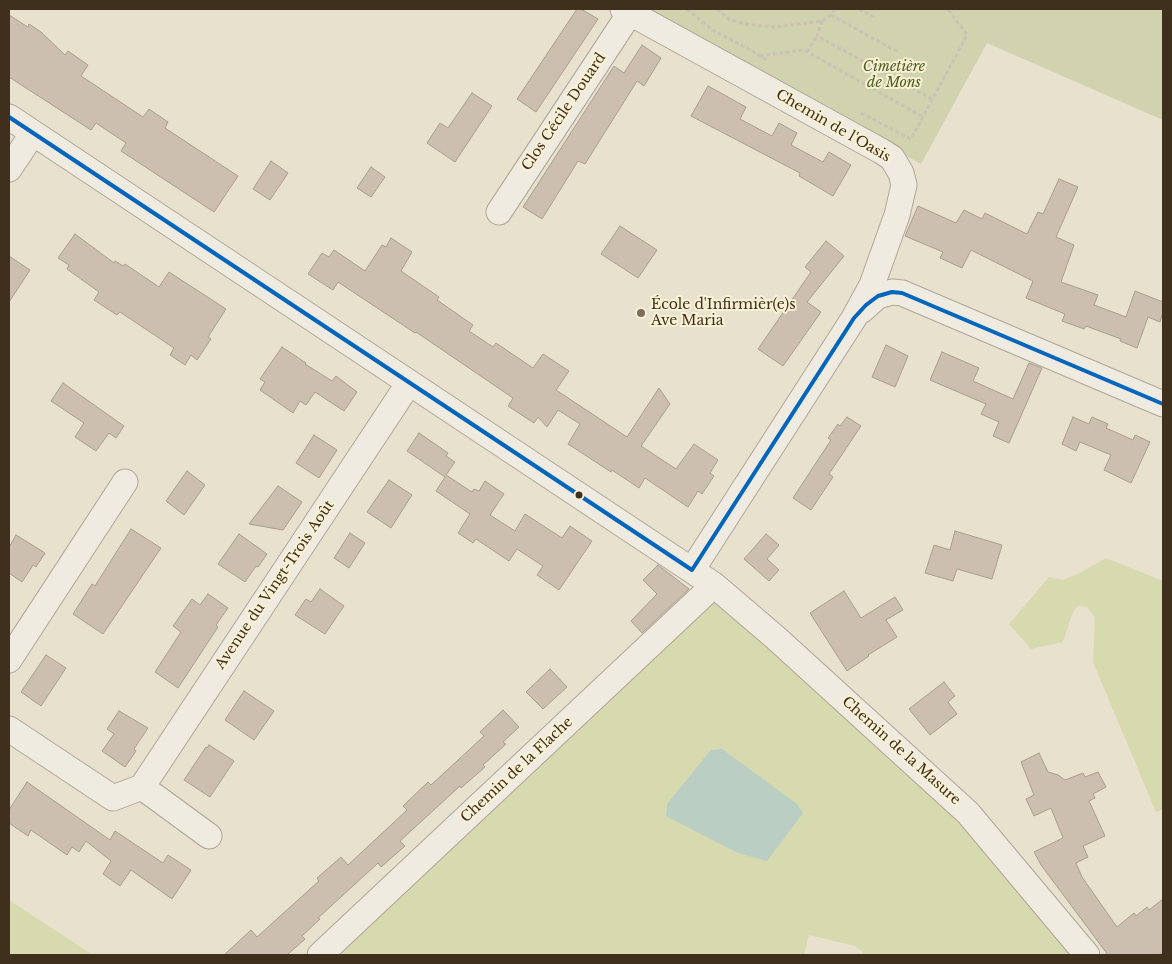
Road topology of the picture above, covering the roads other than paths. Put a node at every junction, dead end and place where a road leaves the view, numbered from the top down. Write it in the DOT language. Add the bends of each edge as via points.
graph roads {
  1 [pos="627,11"];
  2 [pos="9,117"];
  3 [pos="33,133"];
  4 [pos="9,169"];
  5 [pos="499,212"];
  6 [pos="854,318"];
  7 [pos="410,383"];
  8 [pos="1163,404"];
  9 [pos="125,482"];
  10 [pos="692,570"];
  11 [pos="714,585"];
  12 [pos="9,660"];
  13 [pos="9,729"];
  14 [pos="142,787"];
  15 [pos="209,836"];
  16 [pos="320,955"];
  17 [pos="1086,955"];
  1 -- 5 [label="street, Clos Cécile Douard"];
  1 -- 6 [label="street, Chemin de l'Oasis" via="892,158 904,185 897,215 872,285"];
  2 -- 3 [label="street, Chemin de la Masure"];
  3 -- 4 [label="street"];
  3 -- 7 [label="street, Chemin de la Masure"];
  6 -- 8 [label="street" via="878,296 902,293"];
  6 -- 10 [label="street, Chemin de l'Oasis"];
  7 -- 10 [label="street, Chemin de la Masure"];
  7 -- 14 [label="street, Avenue du Vingt-Trois Août"];
  9 -- 12 [label="street"];
  10 -- 11 [label="street, Chemin de la Masure"];
  11 -- 16 [label="street, Chemin de la Flache"];
  11 -- 17 [label="street, Chemin de la Masure" via="968,813"];
  13 -- 14 [label="street" via="113,798"];
  14 -- 15 [label="street"];
}
